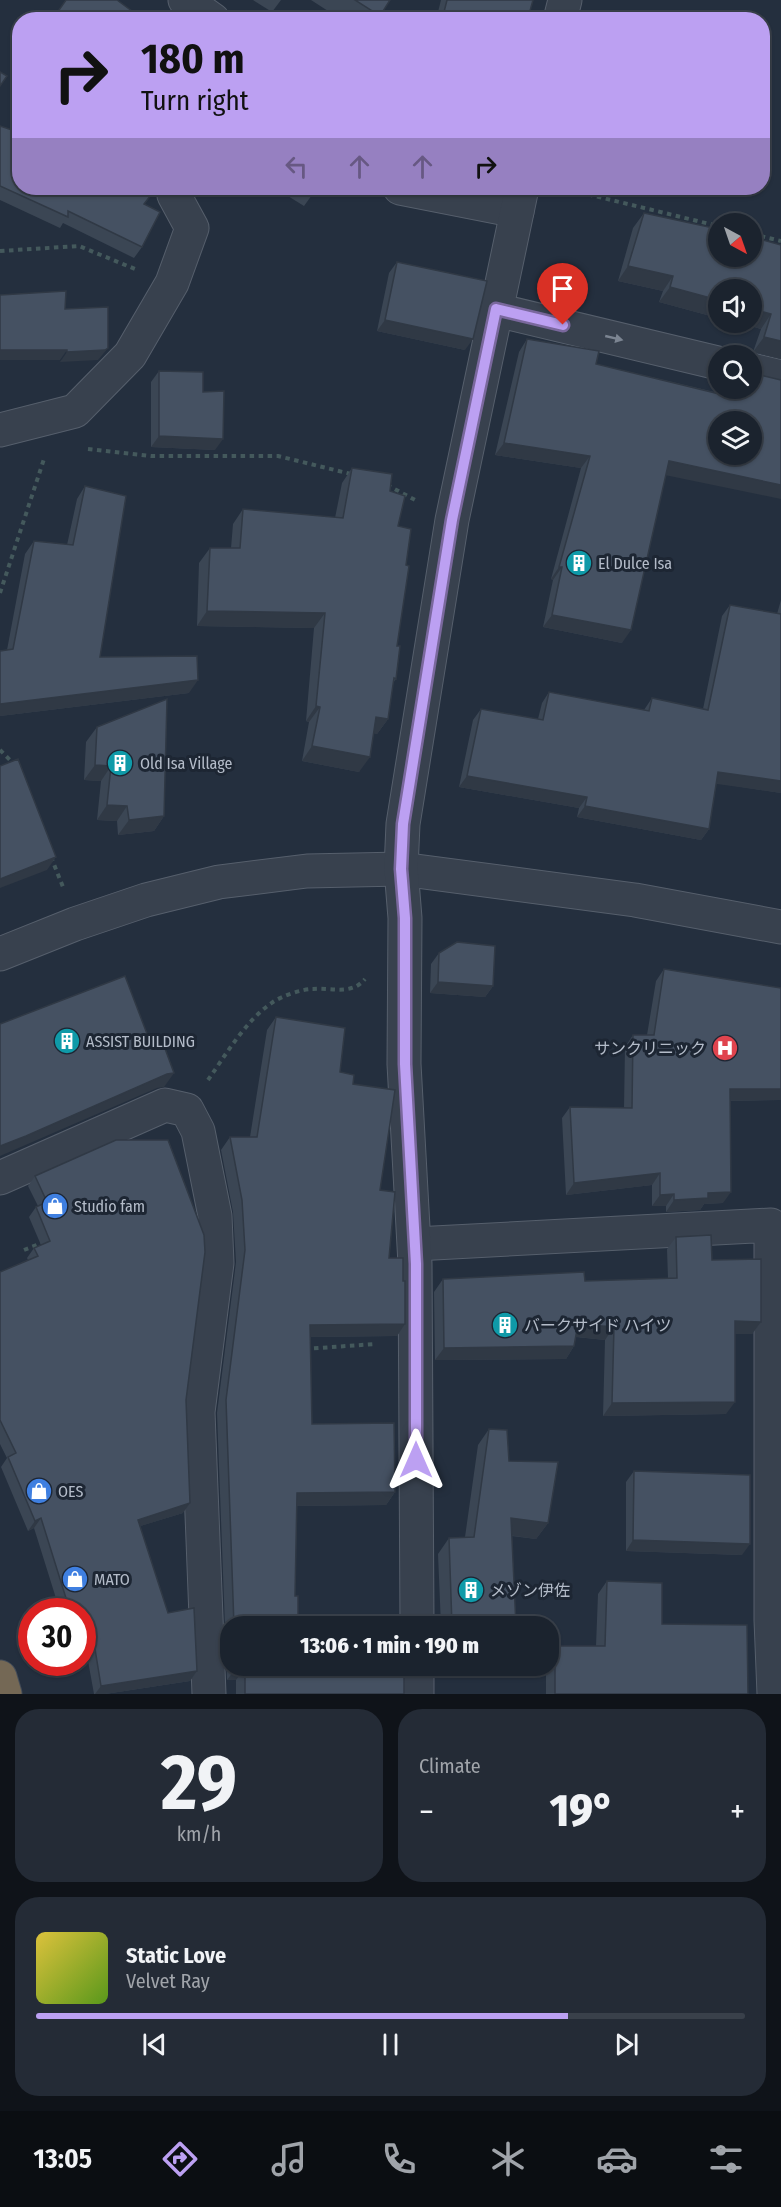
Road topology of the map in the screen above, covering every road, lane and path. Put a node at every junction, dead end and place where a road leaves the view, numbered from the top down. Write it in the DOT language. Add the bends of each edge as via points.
graph roads {
  1 [pos="184,0"];
  2 [pos="201,12"];
  3 [pos="174,195"];
  4 [pos="518,195"];
  5 [pos="588,195"];
  6 [pos="708,224"];
  7 [pos="762,236"];
  8 [pos="781,241"];
  9 [pos="0,250"];
  10 [pos="120,263"];
  11 [pos="496,309"];
  12 [pos="708,361"];
  13 [pos="762,372"];
  14 [pos="781,377"];
  15 [pos="0,430"];
  16 [pos="82,449"];
  17 [pos="45,455"];
  18 [pos="357,475"];
  19 [pos="379,481"];
  20 [pos="452,520"];
  21 [pos="0,593"];
  22 [pos="0,750"];
  23 [pos="17,767"];
  24 [pos="50,853"];
  25 [pos="401,869"];
  26 [pos="66,896"];
  27 [pos="781,927"];
  28 [pos="0,954"];
  29 [pos="366,978"];
  30 [pos="188,1110"];
  31 [pos="0,1178"];
  32 [pos="45,1241"];
  33 [pos="415,1244"];
  34 [pos="24,1250"];
  35 [pos="415,1341"];
  36 [pos="298,1349"];
  37 [pos="417,1616"];
  38 [pos="776,1620"];
  39 [pos="417,1676"];
  40 [pos="0,1677"];
  41 [pos="5,1694"];
  42 [pos="209,1694"];
  43 [pos="417,1694"];
  44 [pos="774,1694"];
  1 -- 2 [label="street"];
  3 -- 15 [label="street" via="192,228 172,283 130,355 75,411"];
  4 -- 11 [label="street"];
  5 -- 6 [label="path"];
  7 -- 8 [label="path"];
  9 -- 10 [label="path" via="79,246"];
  11 -- 12 [label="street, one-way"];
  11 -- 20 [label="street"];
  13 -- 14 [label="street"];
  16 -- 18 [label="path" via="151,456 278,456"];
  17 -- 21 [label="path"];
  19 -- 20 [label="path"];
  20 -- 25 [label="street" via="403,824"];
  22 -- 23 [label="path"];
  24 -- 26 [label="path"];
  25 -- 27 [label="street" via="634,900"];
  25 -- 28 [label="street" via="307,871 219,882 75,924"];
  25 -- 33 [label="street" via="405,1064"];
  29 -- 30 [label="path" via="360,985 341,991 312,988 275,1000 249,1023"];
  30 -- 31 [label="street" via="165,1105"];
  30 -- 42 [label="street" via="198,1131 215,1216 217,1263 198,1412"];
  32 -- 34 [label="path"];
  33 -- 35 [label="street"];
  33 -- 38 [label="street" via="771,1225"];
  35 -- 36 [label="path"];
  35 -- 37 [label="street"];
  38 -- 44 [label="street"];
  39 -- 43 [label="street"];
  40 -- 41 [label="highway"];
}
